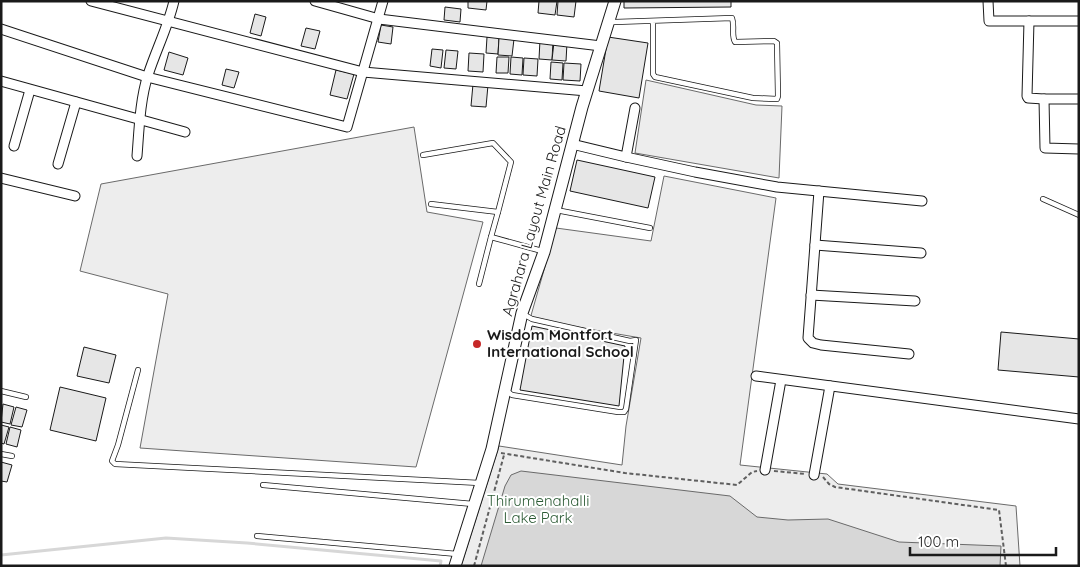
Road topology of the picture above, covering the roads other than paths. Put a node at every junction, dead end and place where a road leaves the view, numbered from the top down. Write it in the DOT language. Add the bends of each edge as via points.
graph roads {
  1 [pos="91,1"];
  2 [pos="174,1"];
  3 [pos="315,1"];
  4 [pos="383,1"];
  5 [pos="615,1"];
  6 [pos="988,1"];
  7 [pos="379,19"];
  8 [pos="169,21"];
  9 [pos="653,21"];
  10 [pos="1029,21"];
  11 [pos="1079,21"];
  12 [pos="608,22"];
  13 [pos="1,29"];
  14 [pos="601,46"];
  15 [pos="363,72"];
  16 [pos="147,77"];
  17 [pos="1,81"];
  18 [pos="30,90"];
  19 [pos="587,91"];
  20 [pos="1044,99"];
  21 [pos="1079,99"];
  22 [pos="76,102"];
  23 [pos="635,108"];
  24 [pos="140,119"];
  25 [pos="185,132"];
  26 [pos="572,144"];
  27 [pos="14,146"];
  28 [pos="1079,149"];
  29 [pos="423,155"];
  30 [pos="137,156"];
  31 [pos="626,157"];
  32 [pos="58,164"];
  33 [pos="1,178"];
  34 [pos="819,191"];
  35 [pos="74,196"];
  36 [pos="1043,199"];
  37 [pos="922,201"];
  38 [pos="431,204"];
  39 [pos="555,210"];
  40 [pos="498,212"];
  41 [pos="1079,215"];
  42 [pos="650,228"];
  43 [pos="491,237"];
  44 [pos="815,245"];
  45 [pos="544,252"];
  46 [pos="922,253"];
  47 [pos="479,284"];
  48 [pos="811,294"];
  49 [pos="915,301"];
  50 [pos="522,313"];
  51 [pos="908,354"];
  52 [pos="138,370"];
  53 [pos="756,376"];
  54 [pos="781,380"];
  55 [pos="830,386"];
  56 [pos="504,389"];
  57 [pos="1,391"];
  58 [pos="26,397"];
  59 [pos="1079,419"];
  60 [pos="1,454"];
  61 [pos="12,456"];
  62 [pos="766,470"];
  63 [pos="814,475"];
  64 [pos="480,483"];
  65 [pos="263,485"];
  66 [pos="473,504"];
  67 [pos="257,536"];
  68 [pos="456,560"];
  1 -- 8 [label="street"];
  2 -- 8 [label="street"];
  3 -- 7 [label="street"];
  4 -- 7 [label="street"];
  5 -- 12 [label="street, Agrahara Layout Main Road"];
  6 -- 10 [label="street" via="989,21"];
  7 -- 14 [label="street"];
  7 -- 15 [label="street"];
  8 -- 15 [label="street"];
  8 -- 16 [label="street"];
  9 -- 9 [label="lane" via="655,77 754,98 777,99 777,43 774,41 735,42 732,18"];
  9 -- 12 [label="lane"];
  10 -- 11 [label="street"];
  10 -- 20 [label="street" via="1027,96"];
  12 -- 14 [label="street, Agrahara Layout Main Road"];
  13 -- 16 [label="street"];
  14 -- 19 [label="street, Agrahara Layout Main Road"];
  15 -- 16 [label="street" via="347,127"];
  15 -- 19 [label="street"];
  16 -- 24 [label="street"];
  17 -- 18 [label="street"];
  18 -- 22 [label="street"];
  18 -- 27 [label="street"];
  19 -- 26 [label="street, Agrahara Layout Main Road"];
  20 -- 21 [label="street"];
  20 -- 28 [label="street" via="1045,148"];
  22 -- 24 [label="street"];
  22 -- 32 [label="street"];
  23 -- 31 [label="street"];
  24 -- 25 [label="street"];
  24 -- 30 [label="street"];
  26 -- 31 [label="street"];
  26 -- 39 [label="street, Agrahara Layout Main Road"];
  29 -- 40 [label="lane" via="492,143 511,162"];
  31 -- 34 [label="street" via="776,187"];
  33 -- 35 [label="street"];
  34 -- 37 [label="street"];
  34 -- 44 [label="street"];
  36 -- 41 [label="lane"];
  38 -- 40 [label="lane"];
  39 -- 42 [label="lane"];
  39 -- 45 [label="street, Agrahara Layout Main Road"];
  40 -- 43 [label="lane"];
  43 -- 45 [label="lane"];
  43 -- 47 [label="lane"];
  44 -- 46 [label="street"];
  44 -- 48 [label="street"];
  45 -- 50 [label="street, Agrahara Layout Main Road"];
  48 -- 49 [label="street"];
  48 -- 51 [label="street" via="808,338 813,343"];
  50 -- 56 [label="street, Agrahara Layout Main Road"];
  50 -- 56 [label="lane" via="532,320 636,340 626,409 618,412 512,395"];
  52 -- 64 [label="lane" via="112,461 115,464"];
  53 -- 54 [label="street"];
  54 -- 55 [label="street"];
  54 -- 62 [label="street"];
  55 -- 59 [label="street"];
  55 -- 63 [label="street"];
  56 -- 64 [label="street, Agrahara Layout Main Road" via="492,450"];
  57 -- 58 [label="lane"];
  60 -- 61 [label="lane"];
  64 -- 66 [label="street, Agrahara Layout Main Road"];
  65 -- 66 [label="lane"];
  66 -- 68 [label="street, Agrahara Layout Main Road"];
  67 -- 68 [label="lane"];
}
